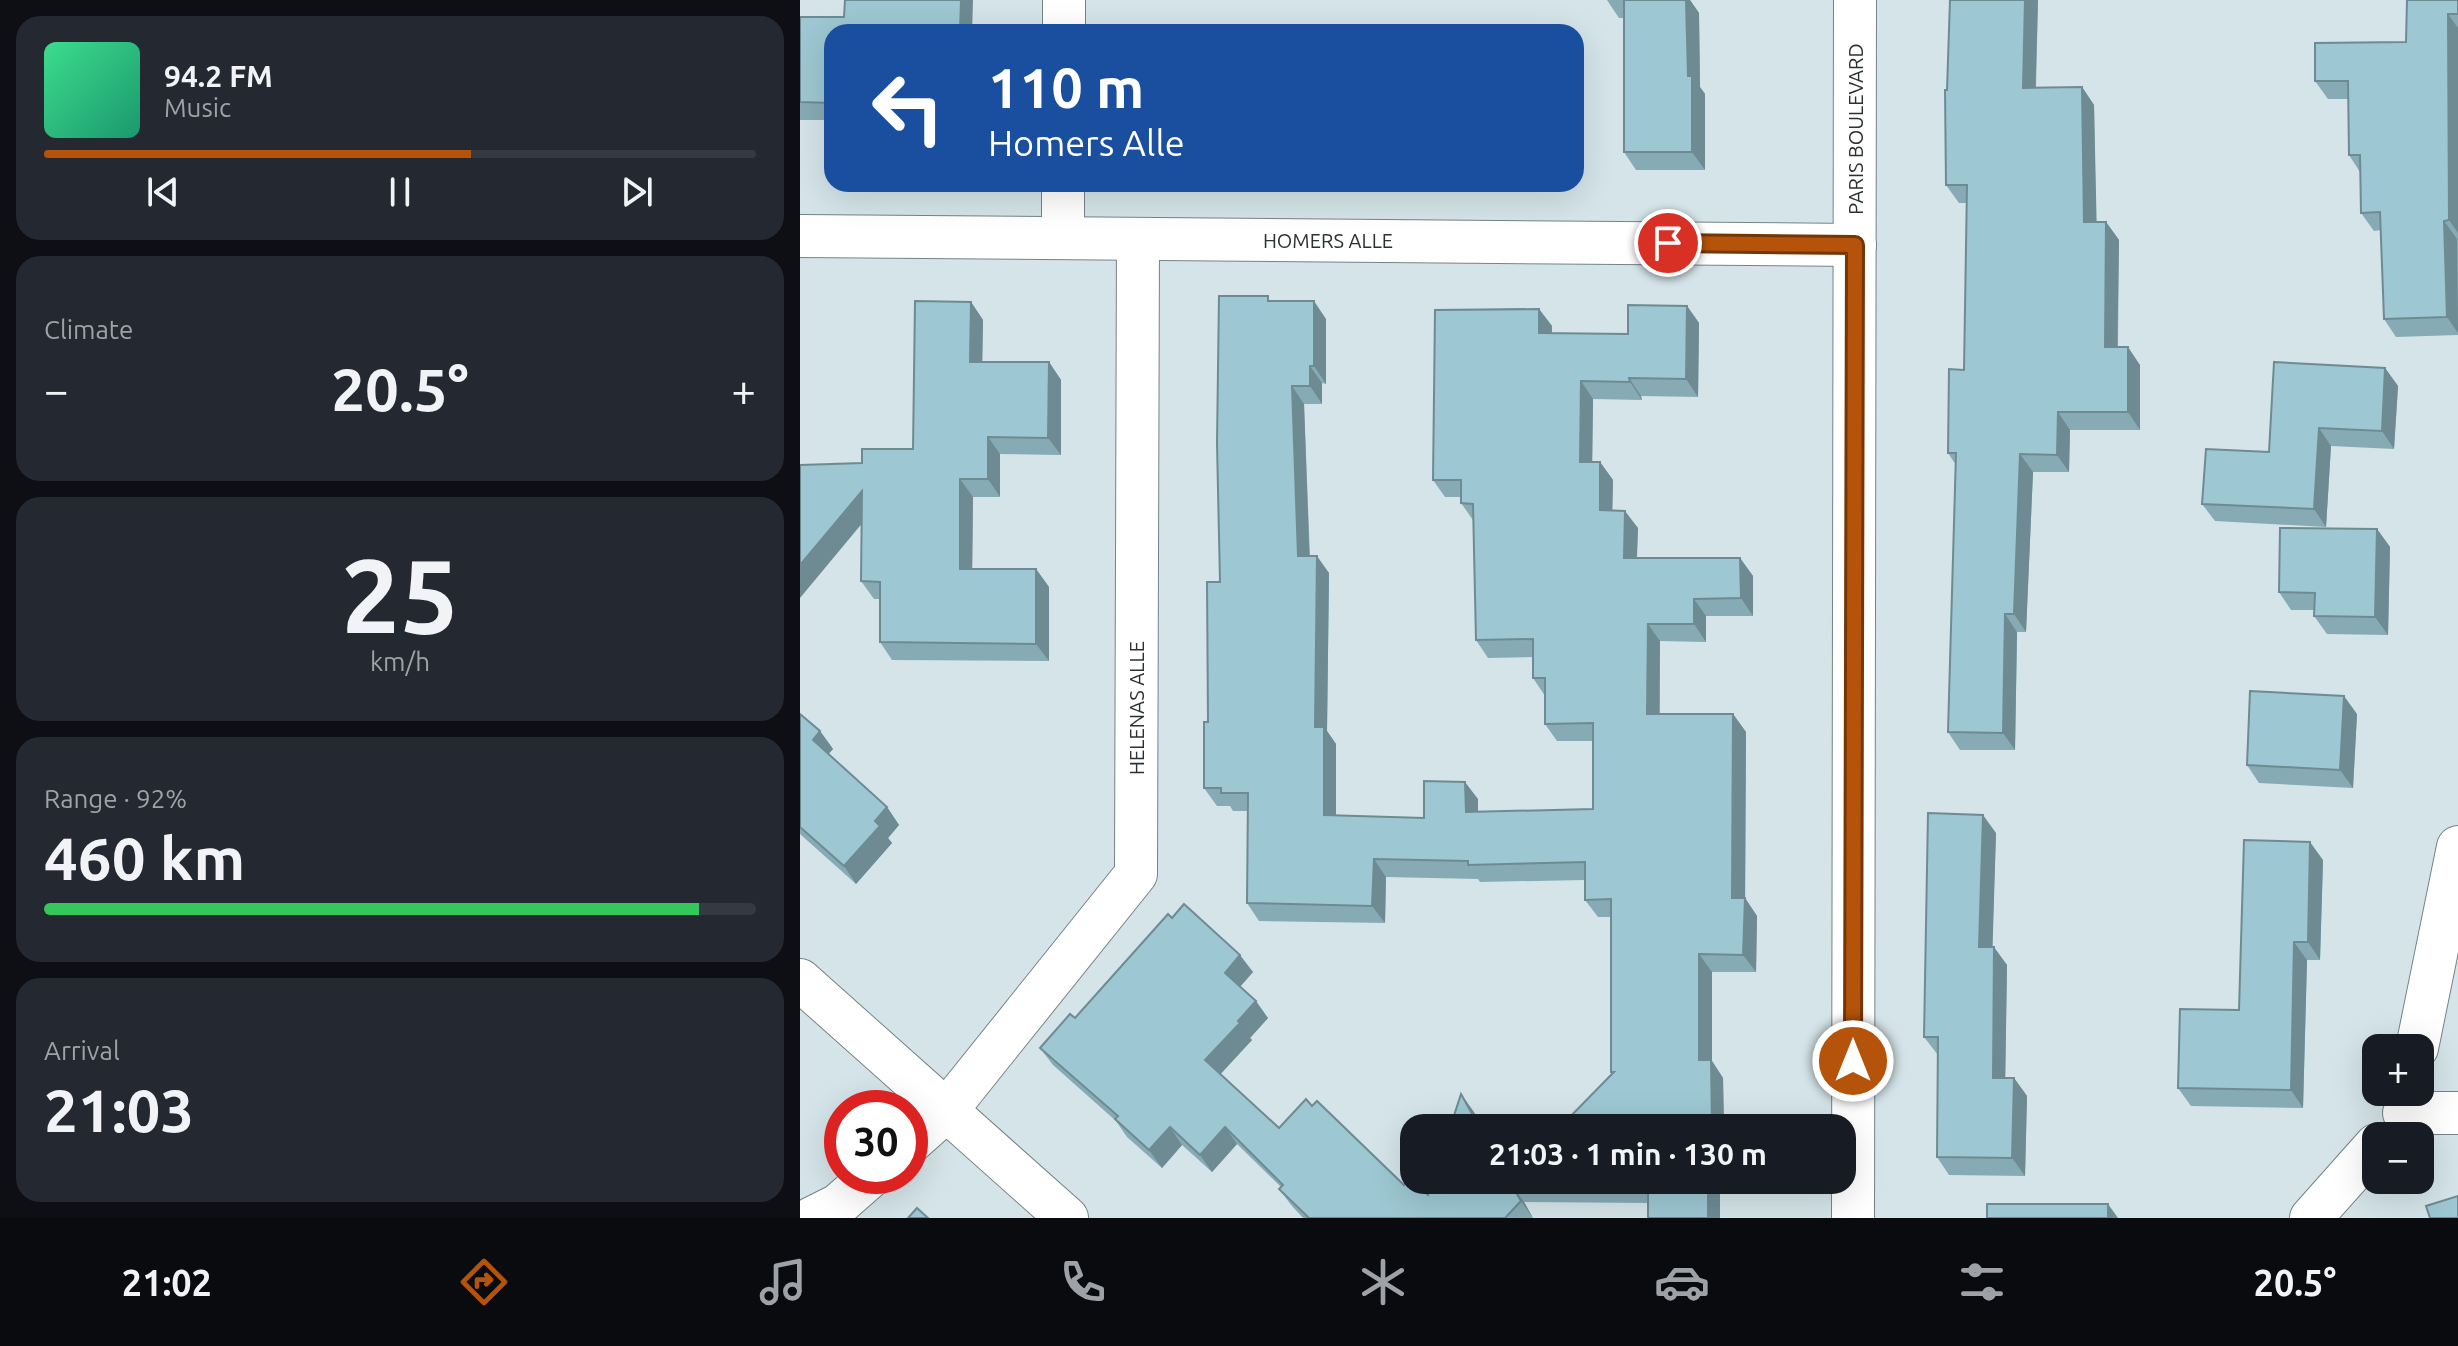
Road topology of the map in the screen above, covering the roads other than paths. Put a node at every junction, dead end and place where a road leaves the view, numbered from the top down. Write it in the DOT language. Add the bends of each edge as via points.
graph roads {
  1 [pos="1064,0"];
  2 [pos="1855,0"];
  3 [pos="1064,24"];
  4 [pos="1063,192"];
  5 [pos="800,236"];
  6 [pos="1063,238"];
  7 [pos="1138,239"];
  8 [pos="1855,245"];
  9 [pos="2458,847"];
  10 [pos="800,980"];
  11 [pos="2420,1034"];
  12 [pos="946,1111"];
  13 [pos="2458,1113"];
  14 [pos="2398,1114"];
  15 [pos="928,1127"];
  16 [pos="2362,1161"];
  17 [pos="851,1194"];
  18 [pos="812,1218"];
  19 [pos="1067,1218"];
  20 [pos="1853,1218"];
  21 [pos="2311,1218"];
  1 -- 3 [label="street"];
  2 -- 8 [label="street, PARIS BOULEVARD"];
  4 -- 6 [label="street"];
  5 -- 6 [label="street, HOMERS ALLE"];
  6 -- 7 [label="street, HOMERS ALLE"];
  7 -- 8 [label="street, HOMERS ALLE"];
  7 -- 12 [label="street, HELENAS ALLE" via="1136,874"];
  8 -- 20 [label="street, PARIS BOULEVARD"];
  9 -- 11 [label="street"];
  10 -- 12 [label="street"];
  12 -- 15 [label="street, HELENAS ALLE"];
  12 -- 19 [label="street"];
  13 -- 14 [label="street"];
  16 -- 21 [label="street"];
  17 -- 18 [label="street"];
}
